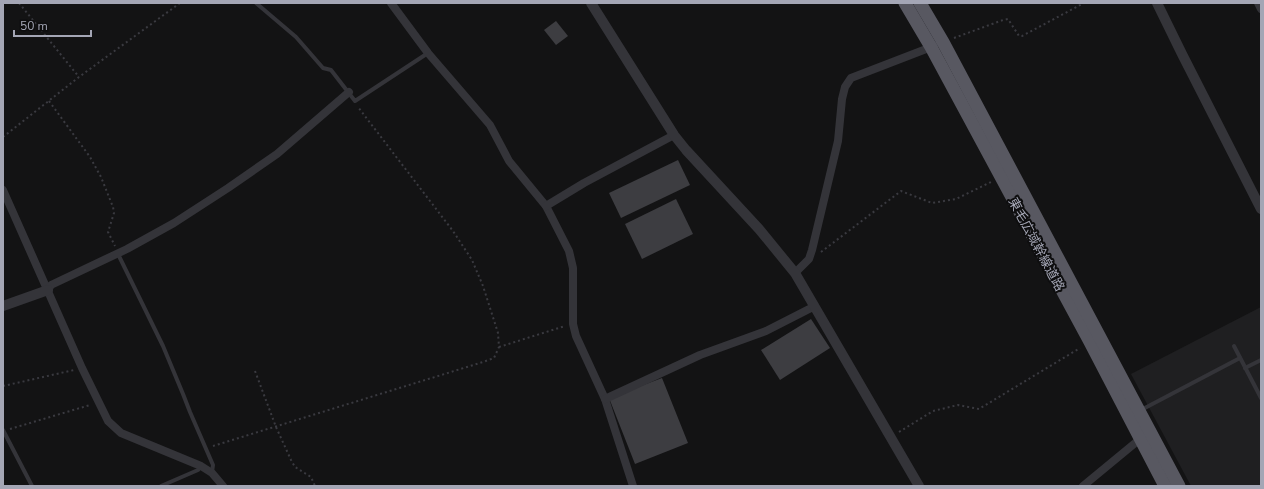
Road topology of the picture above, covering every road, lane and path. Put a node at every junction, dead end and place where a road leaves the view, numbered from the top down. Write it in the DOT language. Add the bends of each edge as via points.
graph roads {
  1 [pos="19,3"];
  2 [pos="180,3"];
  3 [pos="256,3"];
  4 [pos="392,3"];
  5 [pos="591,3"];
  6 [pos="905,3"];
  7 [pos="920,3"];
  8 [pos="1084,3"];
  9 [pos="1157,3"];
  10 [pos="1258,3"];
  11 [pos="1261,9"];
  12 [pos="937,44"];
  13 [pos="428,52"];
  14 [pos="79,77"];
  15 [pos="349,92"];
  16 [pos="48,101"];
  17 [pos="355,101"];
  18 [pos="674,135"];
  19 [pos="3,137"];
  20 [pos="1001,178"];
  21 [pos="3,190"];
  22 [pos="546,206"];
  23 [pos="1261,209"];
  24 [pos="118,253"];
  25 [pos="809,259"];
  26 [pos="795,273"];
  27 [pos="48,290"];
  28 [pos="3,306"];
  29 [pos="815,306"];
  30 [pos="573,324"];
  31 [pos="1090,342"];
  32 [pos="1234,346"];
  33 [pos="500,347"];
  34 [pos="1240,358"];
  35 [pos="1261,360"];
  36 [pos="82,368"];
  37 [pos="1245,368"];
  38 [pos="256,371"];
  39 [pos="3,386"];
  40 [pos="1261,398"];
  41 [pos="605,399"];
  42 [pos="98,403"];
  43 [pos="1139,412"];
  44 [pos="276,427"];
  45 [pos="3,430"];
  46 [pos="891,437"];
  47 [pos="1140,439"];
  48 [pos="206,448"];
  49 [pos="201,466"];
  50 [pos="212,473"];
  51 [pos="32,486"];
  52 [pos="161,486"];
  53 [pos="224,486"];
  54 [pos="315,486"];
  55 [pos="633,486"];
  56 [pos="920,486"];
  57 [pos="1083,486"];
  58 [pos="1165,486"];
  59 [pos="1179,486"];
  1 -- 14 [label="path"];
  2 -- 14 [label="path"];
  3 -- 15 [label="lane" via="296,37 323,68 331,70"];
  4 -- 13 [label="street"];
  5 -- 18 [label="street"];
  6 -- 12 [label="highway, 東毛広域幹線道路"];
  7 -- 12 [label="highway, 東毛広域幹線道路"];
  8 -- 12 [label="path" via="1022,36 1019,36 1008,19"];
  9 -- 23 [label="street"];
  10 -- 11 [label="street"];
  12 -- 20 [label="highway, 東毛広域幹線道路"];
  12 -- 25 [label="street" via="851,78 845,87 838,141"];
  12 -- 43 [label="highway, 東毛広域幹線道路"];
  13 -- 17 [label="lane"];
  13 -- 22 [label="street" via="490,124 509,161"];
  14 -- 16 [label="path"];
  15 -- 17 [label="lane"];
  15 -- 24 [label="street" via="277,154 174,223"];
  16 -- 19 [label="path"];
  16 -- 24 [label="path" via="90,157 101,177 114,213 108,232"];
  17 -- 33 [label="path" via="472,260 483,286"];
  18 -- 22 [label="street"];
  18 -- 26 [label="street" via="759,228"];
  20 -- 25 [label="path" via="956,199 932,203 901,191"];
  20 -- 31 [label="highway, 東毛広域幹線道路"];
  21 -- 27 [label="street"];
  22 -- 30 [label="street" via="569,251 573,268"];
  24 -- 27 [label="street" via="51,285"];
  24 -- 48 [label="lane" via="163,346"];
  25 -- 26 [label="street"];
  26 -- 29 [label="street"];
  27 -- 28 [label="street"];
  27 -- 36 [label="street"];
  29 -- 41 [label="street" via="766,331 700,355"];
  29 -- 46 [label="street"];
  30 -- 33 [label="path"];
  30 -- 41 [label="street"];
  31 -- 46 [label="path" via="979,410 958,406 933,411"];
  31 -- 47 [label="highway, 東毛広域幹線道路"];
  32 -- 34 [label="lane"];
  33 -- 44 [label="path" via="494,358 483,362"];
  34 -- 37 [label="lane"];
  34 -- 43 [label="lane"];
  35 -- 37 [label="lane"];
  36 -- 39 [label="path"];
  36 -- 42 [label="street"];
  37 -- 40 [label="lane"];
  38 -- 44 [label="path"];
  41 -- 55 [label="street"];
  42 -- 45 [label="path"];
  42 -- 49 [label="street" via="108,421 121,433"];
  43 -- 59 [label="highway, 東毛広域幹線道路"];
  44 -- 48 [label="path"];
  44 -- 54 [label="path" via="295,467 311,477"];
  45 -- 51 [label="lane"];
  46 -- 56 [label="street"];
  47 -- 57 [label="street"];
  47 -- 58 [label="highway, 東毛広域幹線道路"];
  48 -- 50 [label="lane" via="213,465"];
  49 -- 50 [label="street"];
  49 -- 52 [label="lane" via="198,470"];
  50 -- 53 [label="street"];
}
